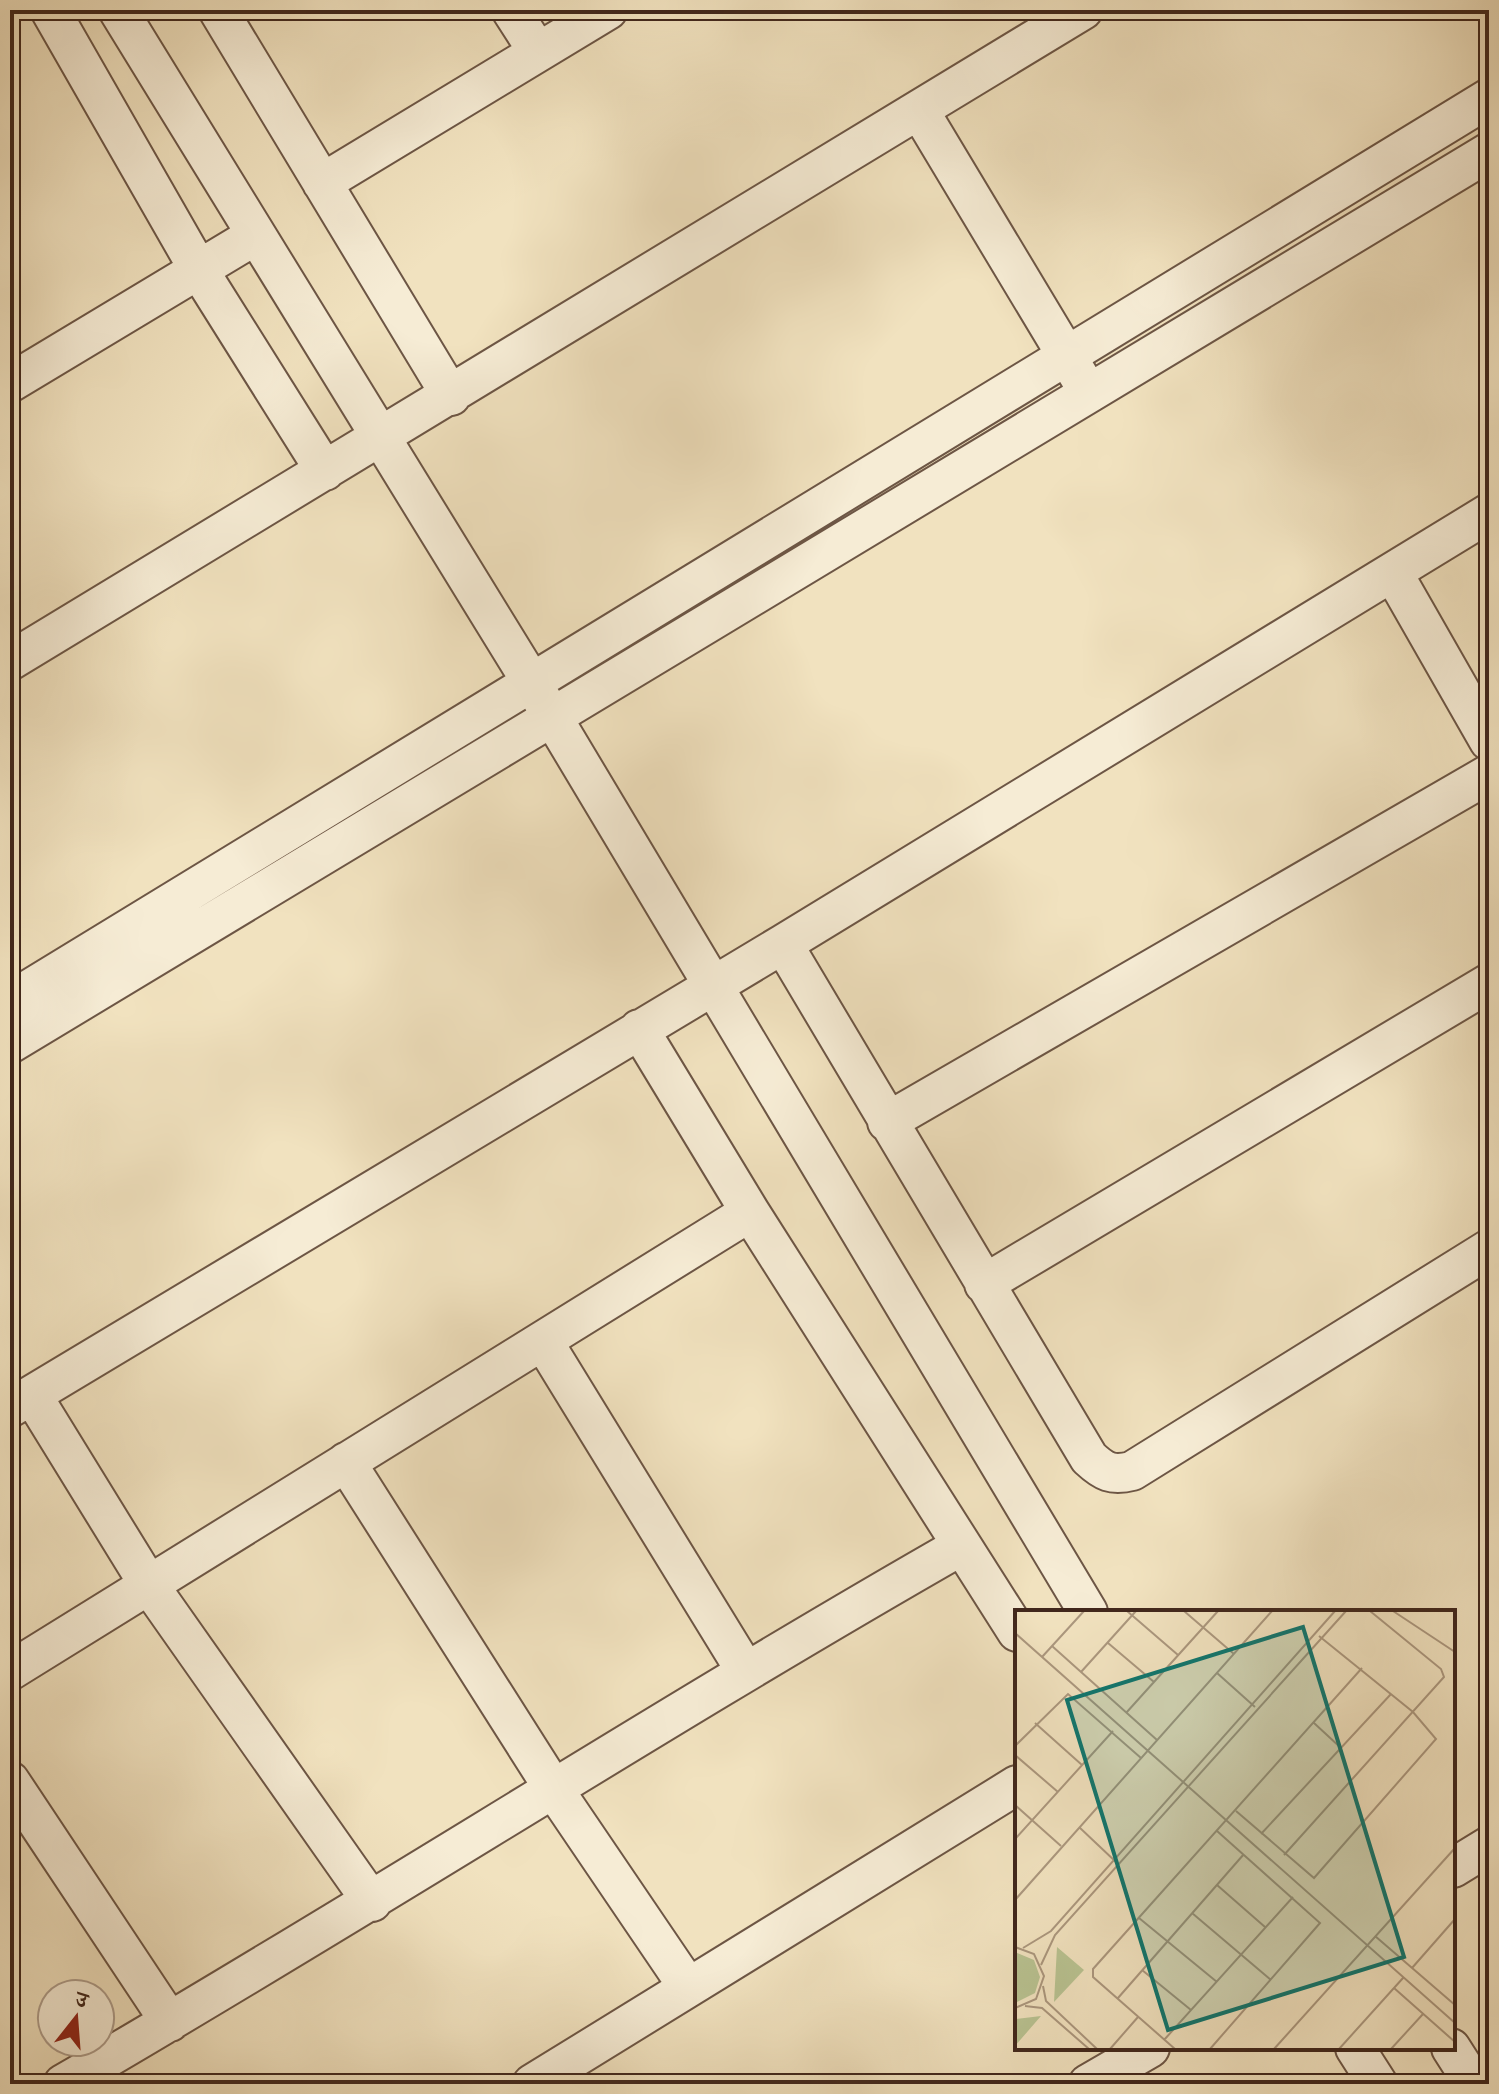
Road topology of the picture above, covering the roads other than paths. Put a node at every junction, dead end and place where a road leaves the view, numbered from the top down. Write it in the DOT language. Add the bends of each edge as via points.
graph roads {
  1 [pos="50,10"];
  2 [pos="118,10"];
  3 [pos="218,10"];
  4 [pos="511,10"];
  5 [pos="608,10"];
  6 [pos="1083,10"];
  7 [pos="1041,21"];
  8 [pos="538,52"];
  9 [pos="1489,98"];
  10 [pos="919,110"];
  11 [pos="1489,152"];
  12 [pos="322,183"];
  13 [pos="256,235"];
  14 [pos="200,272"];
  15 [pos="1067,356"];
  16 [pos="10,383"];
  17 [pos="1089,393"];
  18 [pos="451,396"];
  19 [pos="381,438"];
  20 [pos="325,471"];
  21 [pos="1489,513"];
  22 [pos="1393,573"];
  23 [pos="10,661"];
  24 [pos="532,683"];
  25 [pos="552,717"];
  26 [pos="1489,741"];
  27 [pos="1489,774"];
  28 [pos="783,944"];
  29 [pos="1489,983"];
  30 [pos="713,986"];
  31 [pos="10,1001"];
  32 [pos="639,1029"];
  33 [pos="10,1044"];
  34 [pos="887,1122"];
  35 [pos="750,1212"];
  36 [pos="1489,1249"];
  37 [pos="984,1284"];
  38 [pos="543,1341"];
  39 [pos="21,1401"];
  40 [pos="346,1462"];
  41 [pos="961,1546"];
  42 [pos="149,1585"];
  43 [pos="1087,1610"];
  44 [pos="1015,1629"];
  45 [pos="745,1670"];
  46 [pos="10,1671"];
  47 [pos="10,1781"];
  48 [pos="1015,1786"];
  49 [pos="555,1791"];
  50 [pos="1489,1846"];
  51 [pos="1455,1867"];
  52 [pos="372,1902"];
  53 [pos="688,1987"];
  54 [pos="170,2022"];
  55 [pos="1147,2050"];
  56 [pos="1356,2050"];
  57 [pos="1452,2050"];
  58 [pos="63,2084"];
  59 [pos="532,2084"];
  60 [pos="1088,2084"];
  61 [pos="1378,2084"];
  62 [pos="1474,2084"];
  1 -- 14 [label="street"];
  2 -- 13 [label="street"];
  3 -- 12 [label="street"];
  4 -- 8 [label="street"];
  5 -- 8 [label="street"];
  6 -- 7 [label="street"];
  7 -- 10 [label="street"];
  8 -- 12 [label="street"];
  9 -- 15 [label="street"];
  10 -- 15 [label="street"];
  10 -- 18 [label="street"];
  11 -- 17 [label="street"];
  12 -- 18 [label="street"];
  13 -- 14 [label="street"];
  13 -- 19 [label="street"];
  14 -- 16 [label="street"];
  14 -- 20 [label="street"];
  15 -- 17 [label="street"];
  15 -- 24 [label="street"];
  17 -- 25 [label="street"];
  18 -- 19 [label="street"];
  19 -- 20 [label="street"];
  19 -- 24 [label="street"];
  20 -- 23 [label="street"];
  21 -- 22 [label="street"];
  22 -- 26 [label="street"];
  22 -- 28 [label="street"];
  24 -- 25 [label="street"];
  24 -- 31 [label="street"];
  25 -- 30 [label="street"];
  25 -- 33 [label="street"];
  27 -- 34 [label="street"];
  28 -- 30 [label="street"];
  28 -- 34 [label="street"];
  29 -- 37 [label="street"];
  30 -- 32 [label="street"];
  30 -- 43 [label="street"];
  32 -- 35 [label="street"];
  32 -- 39 [label="street"];
  34 -- 37 [label="street"];
  35 -- 38 [label="street"];
  35 -- 41 [label="street"];
  36 -- 37 [label="street" via="1118,1475 1104,1472 1089,1458"];
  38 -- 40 [label="street"];
  38 -- 45 [label="street"];
  39 -- 42 [label="street"];
  40 -- 42 [label="street"];
  40 -- 49 [label="street"];
  41 -- 44 [label="street"];
  41 -- 45 [label="street"];
  42 -- 46 [label="street"];
  42 -- 52 [label="street"];
  45 -- 49 [label="street"];
  47 -- 54 [label="street"];
  48 -- 53 [label="street"];
  49 -- 52 [label="street"];
  49 -- 53 [label="street"];
  50 -- 51 [label="street"];
  52 -- 54 [label="street"];
  53 -- 59 [label="street"];
  54 -- 58 [label="street"];
  55 -- 60 [label="street"];
  56 -- 61 [label="street"];
  57 -- 62 [label="street"];
}
